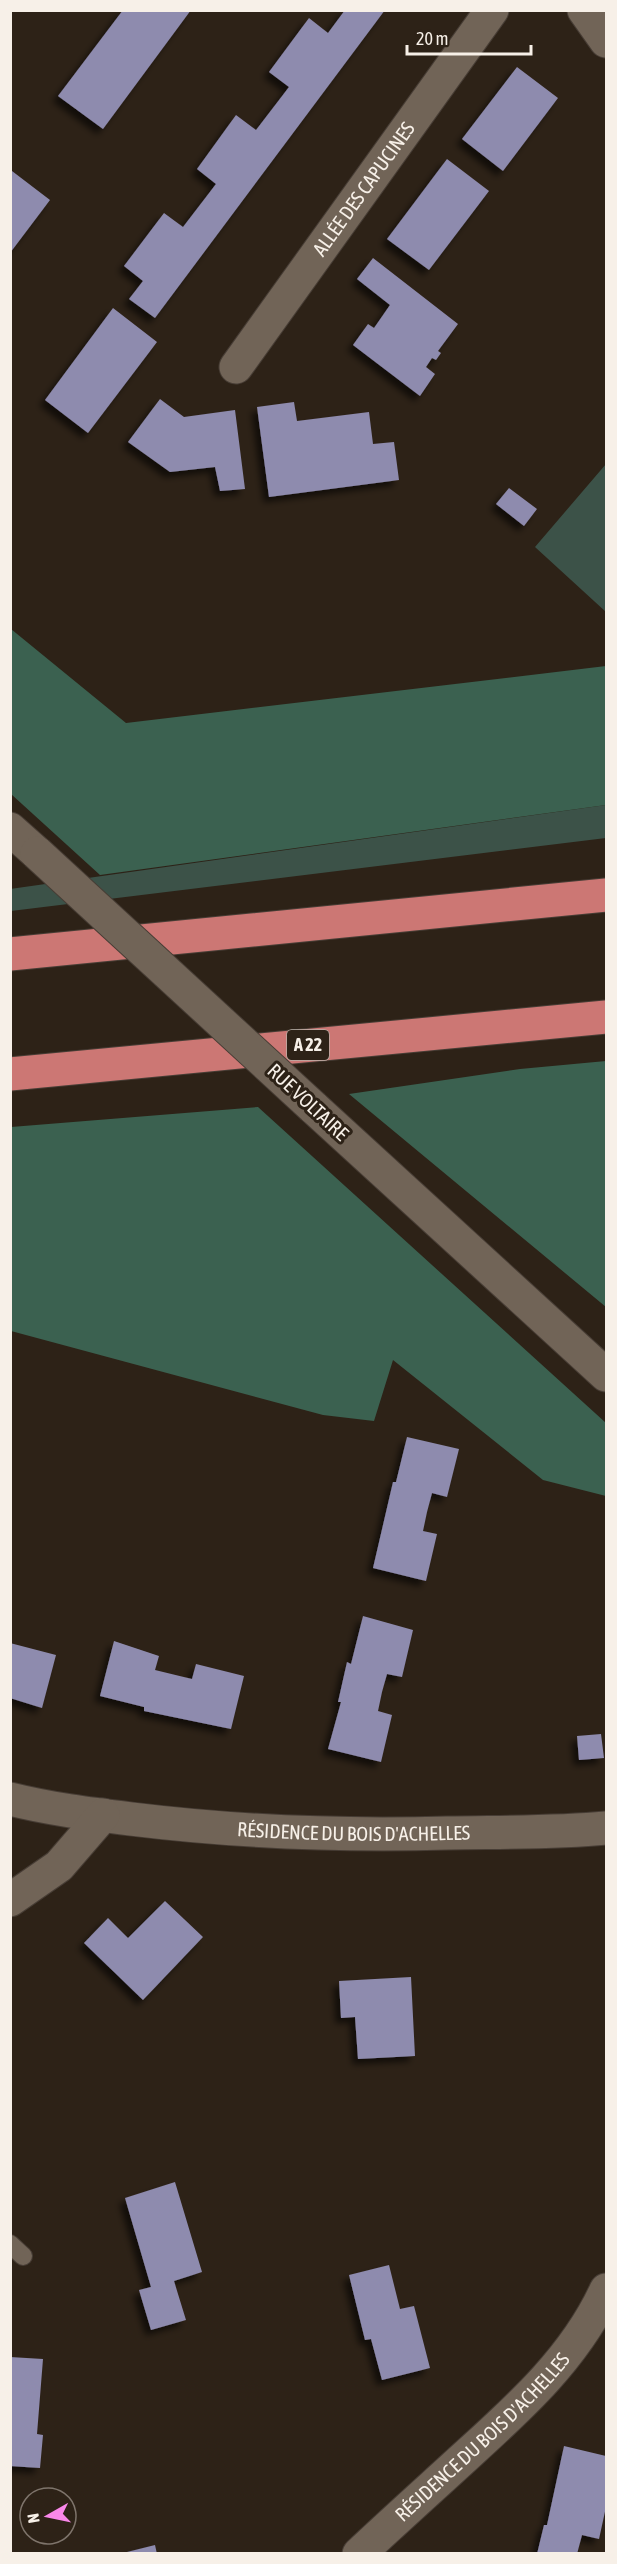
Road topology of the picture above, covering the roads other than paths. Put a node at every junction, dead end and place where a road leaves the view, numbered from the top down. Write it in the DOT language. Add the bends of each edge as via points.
graph roads {
  1 [pos="492,10"];
  2 [pos="584,10"];
  3 [pos="606,41"];
  4 [pos="236,367"];
  5 [pos="10,829"];
  6 [pos="606,895"];
  7 [pos="10,954"];
  8 [pos="606,1017"];
  9 [pos="10,1074"];
  10 [pos="606,1375"];
  11 [pos="10,1799"];
  12 [pos="103,1815"];
  13 [pos="606,1828"];
  14 [pos="10,1900"];
  15 [pos="603,2308"];
  16 [pos="359,2553"];
  1 -- 4 [label="street, ALLÉE DES CAPUCINES"];
  2 -- 3 [label="street"];
  5 -- 10 [label="street, RUE VOLTAIRE, bridge"];
  6 -- 7 [label="highway"];
  8 -- 9 [label="highway, A 22"];
  11 -- 12 [label="street, RÉSIDENCE DU BOIS D'ACHELLES"];
  12 -- 13 [label="street, RÉSIDENCE DU BOIS D'ACHELLES" via="206,1827 369,1835"];
  12 -- 14 [label="street" via="59,1866"];
  15 -- 16 [label="street, RÉSIDENCE DU BOIS D'ACHELLES" via="560,2364 515,2411"];
}
